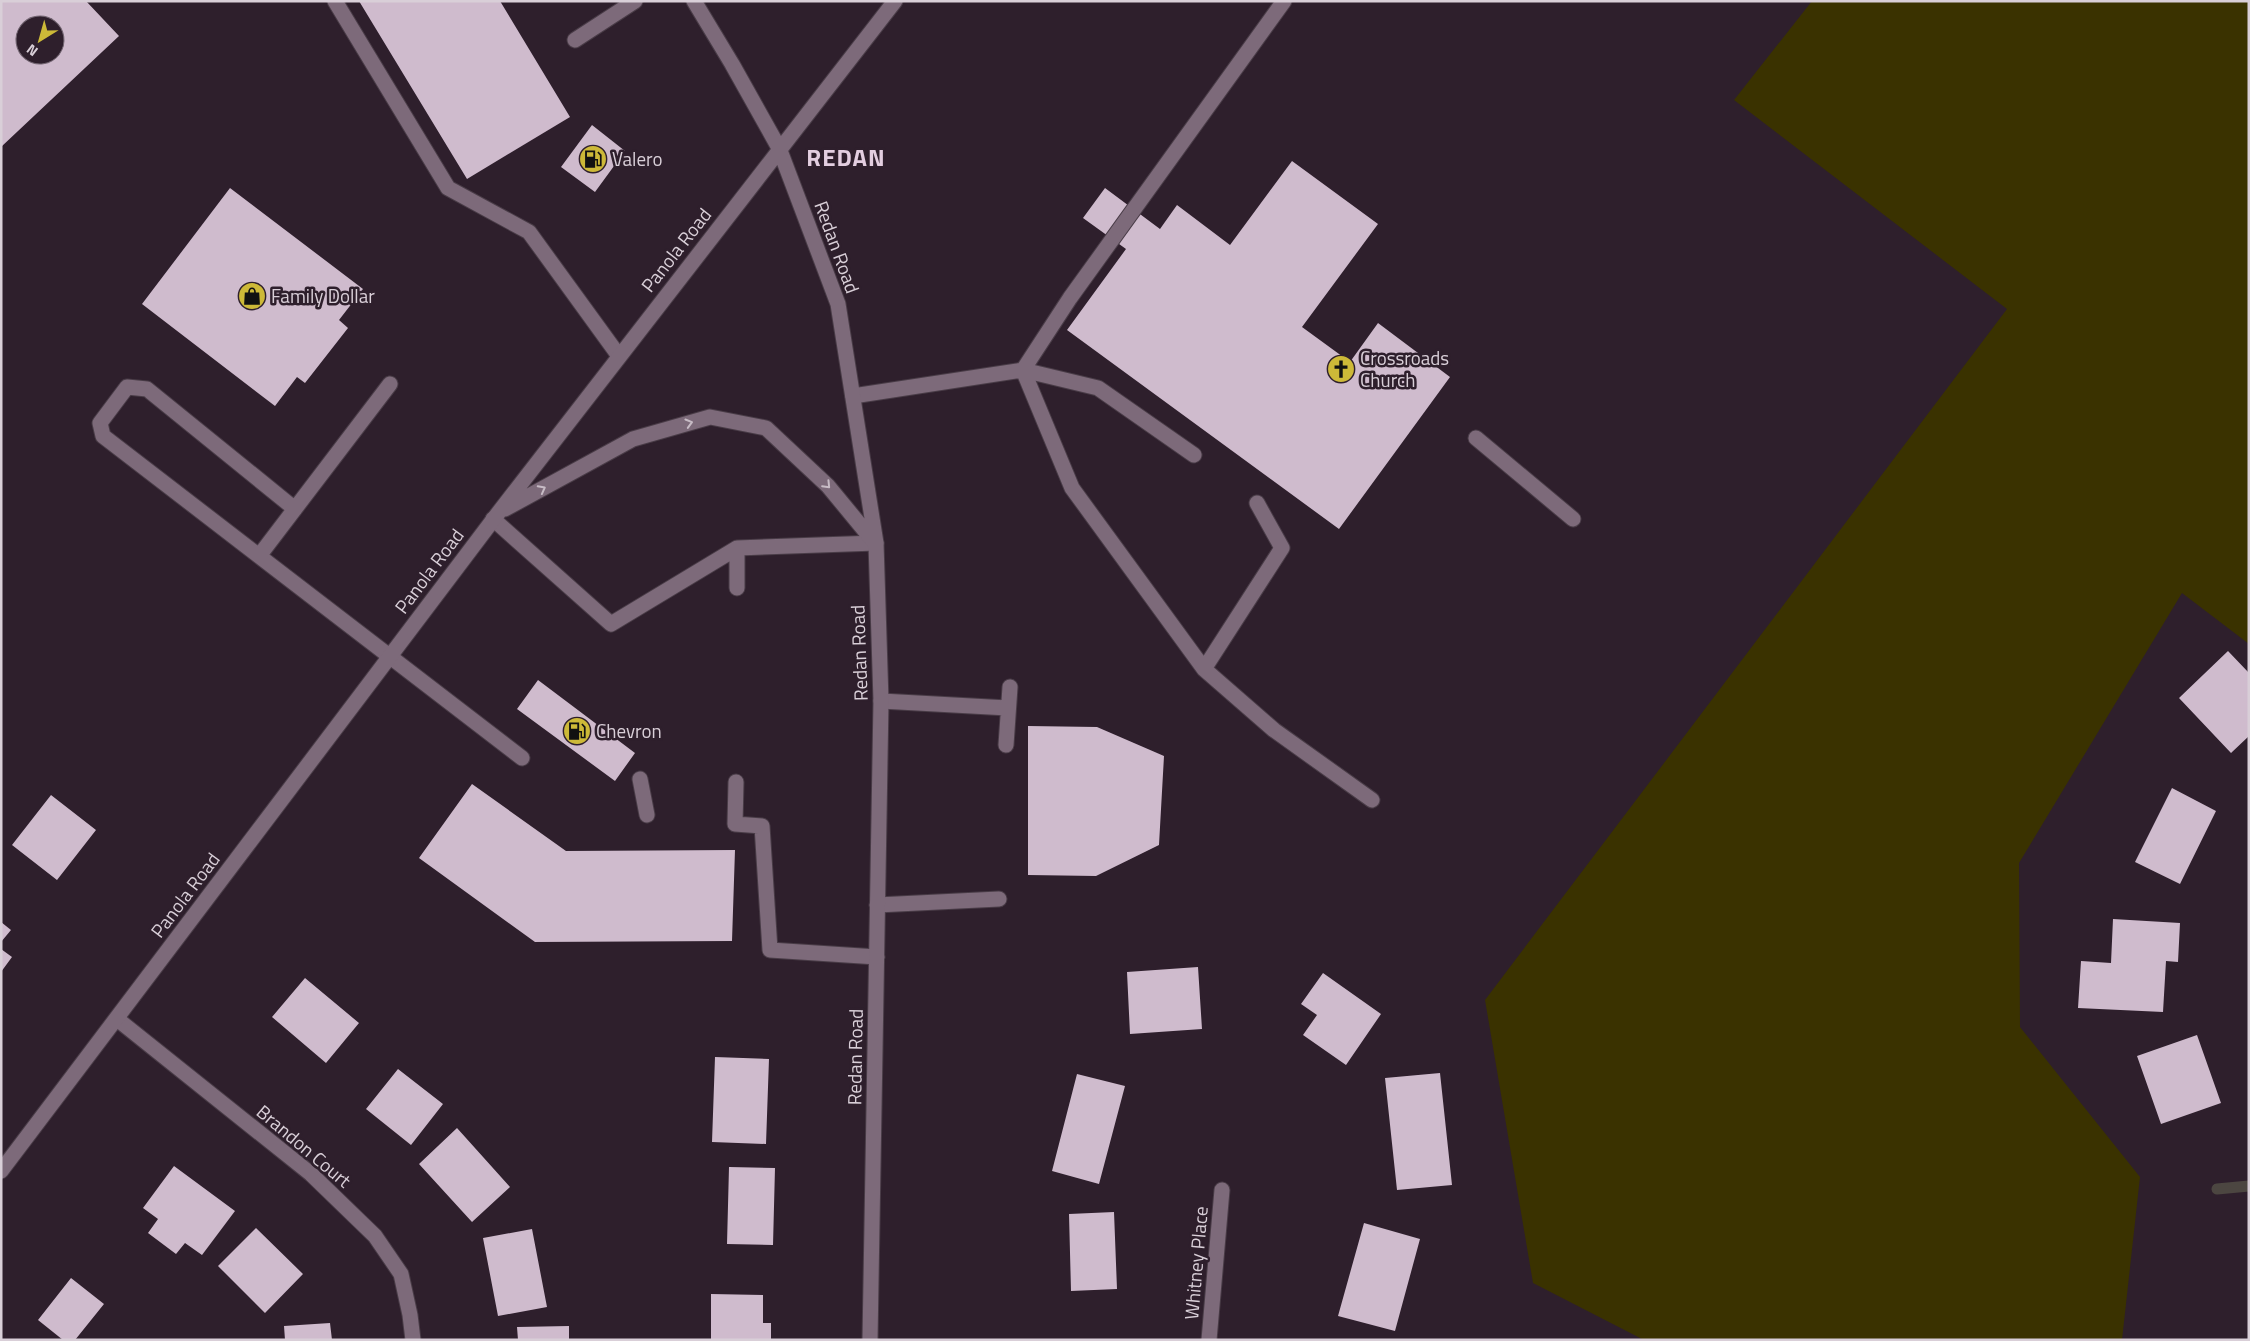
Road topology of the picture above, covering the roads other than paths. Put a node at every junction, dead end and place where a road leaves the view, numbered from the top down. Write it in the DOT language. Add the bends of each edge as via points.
graph roads {
  1 [pos="335,1"];
  2 [pos="635,1"];
  3 [pos="694,1"];
  4 [pos="894,1"];
  5 [pos="1284,1"];
  6 [pos="575,40"];
  7 [pos="779,148"];
  8 [pos="619,356"];
  9 [pos="1023,370"];
  10 [pos="390,384"];
  11 [pos="853,396"];
  12 [pos="1476,438"];
  13 [pos="1194,455"];
  14 [pos="1257,503"];
  15 [pos="295,510"];
  16 [pos="496,516"];
  17 [pos="1573,519"];
  18 [pos="876,543"];
  19 [pos="737,548"];
  20 [pos="259,556"];
  21 [pos="737,588"];
  22 [pos="390,656"];
  23 [pos="1204,669"];
  24 [pos="1010,687"];
  25 [pos="881,701"];
  26 [pos="1008,708"];
  27 [pos="1006,745"];
  28 [pos="522,758"];
  29 [pos="640,779"];
  30 [pos="736,782"];
  31 [pos="1372,800"];
  32 [pos="647,815"];
  33 [pos="998,899"];
  34 [pos="877,905"];
  35 [pos="877,957"];
  36 [pos="117,1019"];
  37 [pos="1,1171"];
  38 [pos="1222,1190"];
  39 [pos="413,1340"];
  40 [pos="870,1340"];
  41 [pos="1209,1340"];
  1 -- 8 [label="main road" via="448,188 529,232"];
  2 -- 6 [label="main road"];
  3 -- 7 [label="main road, Redan Road"];
  4 -- 7 [label="main road, Panola Road"];
  5 -- 9 [label="main road" via="1070,298"];
  7 -- 8 [label="main road, Panola Road"];
  7 -- 11 [label="main road, Redan Road" via="838,304"];
  8 -- 16 [label="main road, Panola Road"];
  9 -- 11 [label="main road"];
  9 -- 13 [label="main road" via="1098,388"];
  9 -- 23 [label="main road" via="1072,488"];
  10 -- 15 [label="main road"];
  11 -- 18 [label="main road, Redan Road"];
  12 -- 17 [label="main road"];
  14 -- 23 [label="main road" via="1282,548"];
  15 -- 20 [label="main road"];
  15 -- 20 [label="main road" via="147,389 127,387 100,423 103,436"];
  16 -- 18 [label="main road, one-way" via="633,440 710,417 766,428 828,486"];
  16 -- 19 [label="main road" via="611,624"];
  16 -- 22 [label="main road, Panola Road"];
  18 -- 19 [label="main road"];
  18 -- 25 [label="main road, Redan Road"];
  19 -- 21 [label="main road"];
  20 -- 22 [label="main road"];
  22 -- 28 [label="main road"];
  22 -- 36 [label="main road, Panola Road"];
  23 -- 31 [label="main road" via="1274,730"];
  24 -- 26 [label="main road"];
  25 -- 26 [label="main road"];
  25 -- 34 [label="main road, Redan Road"];
  26 -- 27 [label="main road"];
  29 -- 32 [label="main road"];
  30 -- 35 [label="main road" via="735,824 762,826 770,950"];
  33 -- 34 [label="main road"];
  34 -- 35 [label="main road, Redan Road"];
  35 -- 40 [label="main road, Redan Road"];
  36 -- 37 [label="main road, Panola Road"];
  36 -- 39 [label="main road, Brandon Court" via="311,1174 374,1236 401,1274"];
  38 -- 41 [label="main road, Whitney Place"];
}
